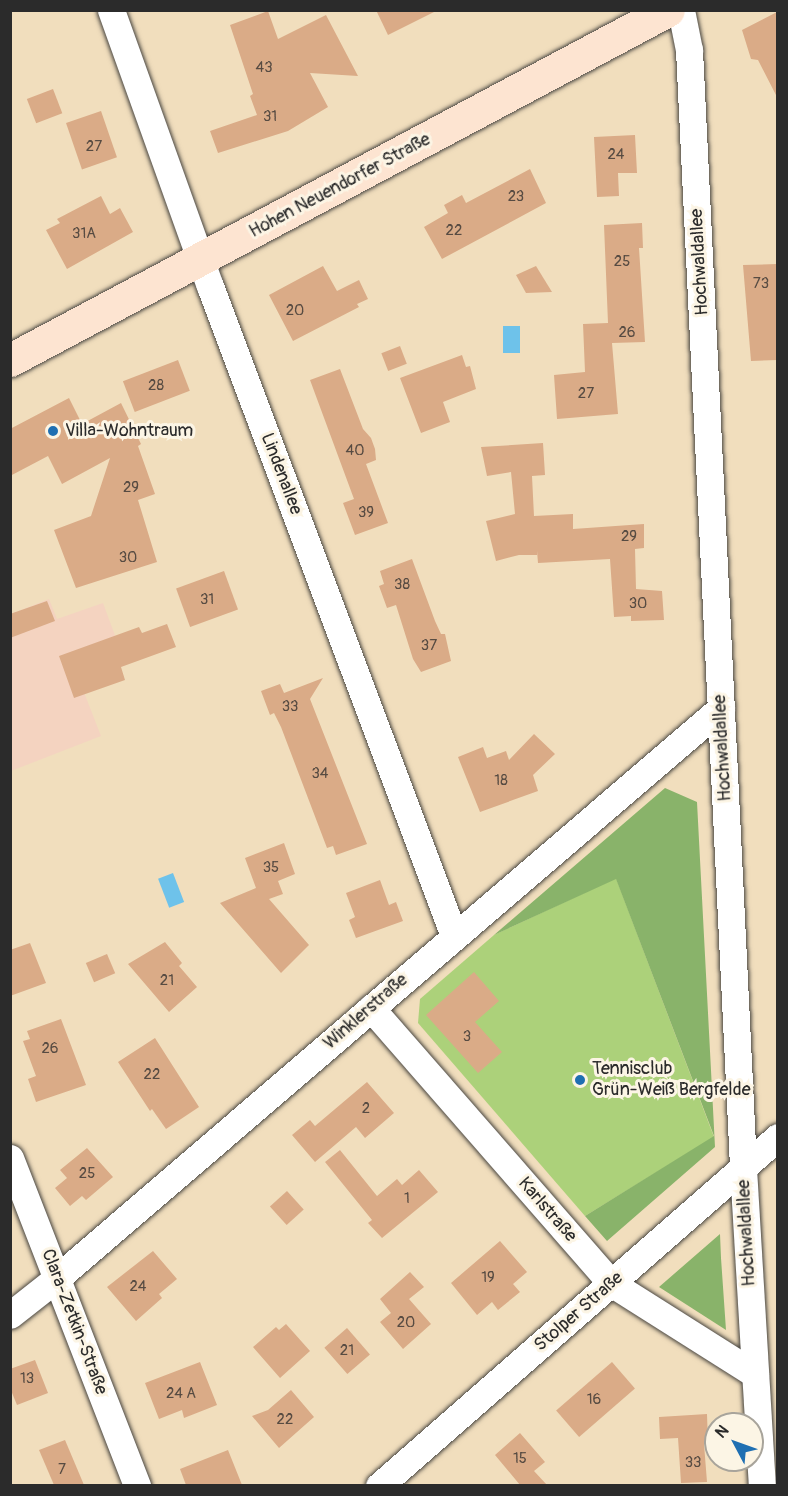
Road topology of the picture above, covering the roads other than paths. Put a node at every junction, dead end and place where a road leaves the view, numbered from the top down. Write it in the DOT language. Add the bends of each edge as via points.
graph roads {
  1 [pos="111,10"];
  2 [pos="669,10"];
  3 [pos="681,10"];
  4 [pos="201,260"];
  5 [pos="10,360"];
  6 [pos="721,708"];
  7 [pos="454,936"];
  8 [pos="371,1008"];
  9 [pos="777,1137"];
  10 [pos="10,1158"];
  11 [pos="742,1168"];
  12 [pos="57,1278"];
  13 [pos="611,1283"];
  14 [pos="10,1315"];
  15 [pos="755,1374"];
  16 [pos="137,1485"];
  17 [pos="379,1485"];
  18 [pos="762,1485"];
  1 -- 4 [label="street, Lindenallee"];
  2 -- 4 [label="main road, Hohen Neuendorfer Straße"];
  3 -- 6 [label="street, Hochwaldallee" via="689,50"];
  4 -- 5 [label="main road, Hohen Neuendorfer Straße"];
  4 -- 7 [label="street, Lindenallee"];
  6 -- 7 [label="street, Winklerstraße"];
  6 -- 11 [label="street, Hochwaldallee"];
  7 -- 8 [label="street, Winklerstraße"];
  8 -- 12 [label="street, Winklerstraße"];
  8 -- 13 [label="street, Karlstraße"];
  9 -- 11 [label="street, Stolper Straße"];
  10 -- 12 [label="street, Clara-Zetkin-Straße"];
  11 -- 13 [label="street, Stolper Straße"];
  11 -- 15 [label="street, Hochwaldallee"];
  12 -- 14 [label="street, Winklerstraße"];
  12 -- 16 [label="street, Clara-Zetkin-Straße"];
  13 -- 15 [label="street, Karlstraße"];
  13 -- 17 [label="street, Stolper Straße"];
  15 -- 18 [label="street, Hochwaldallee"];
}
